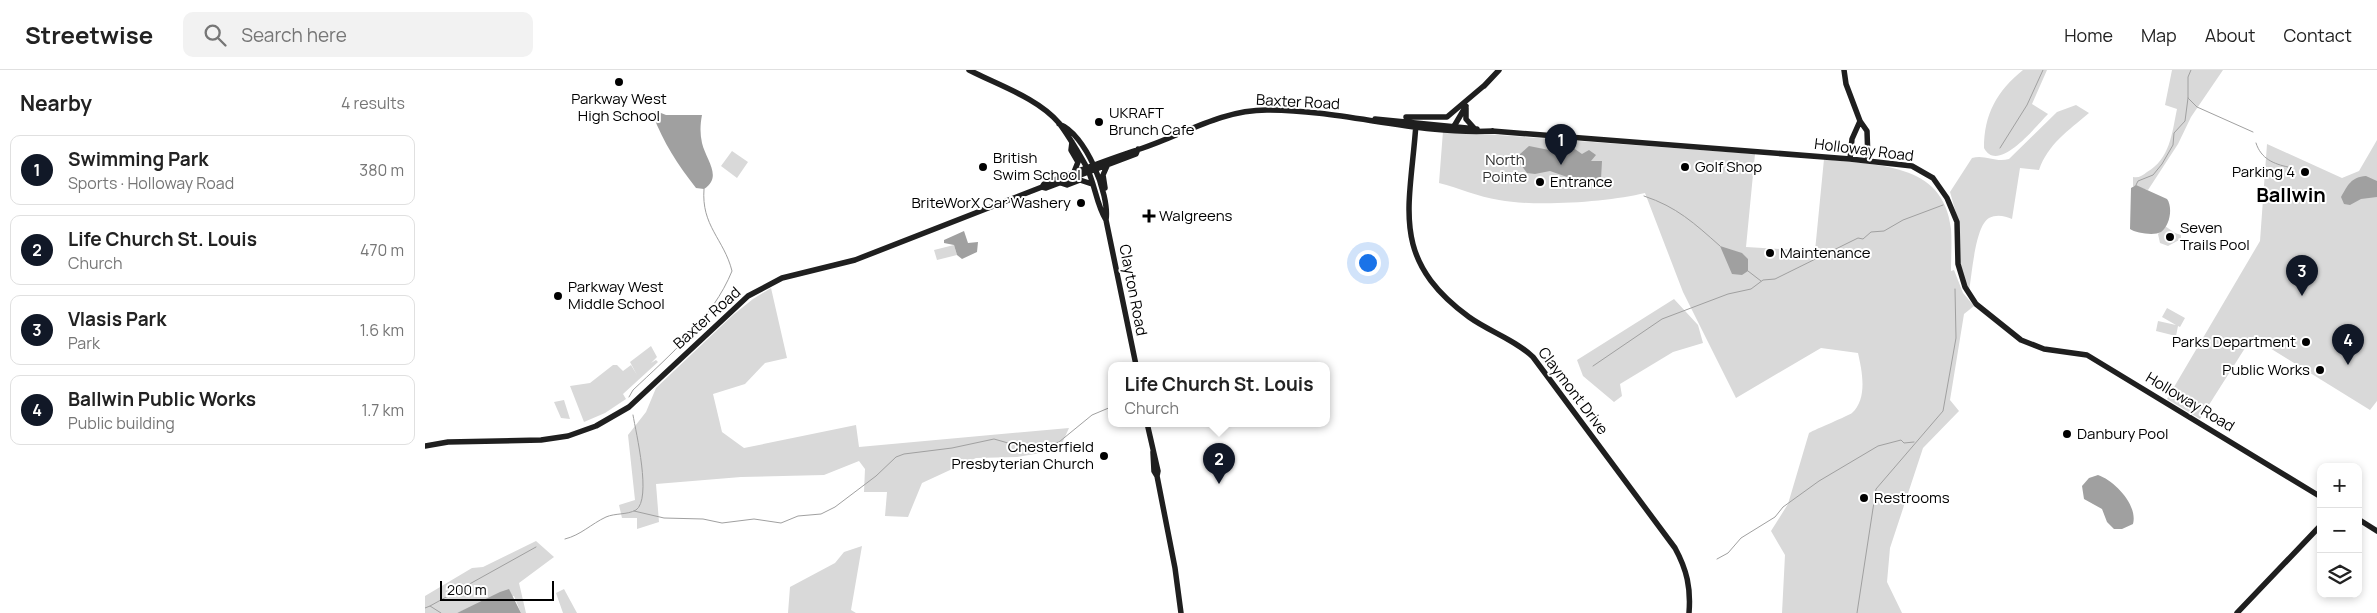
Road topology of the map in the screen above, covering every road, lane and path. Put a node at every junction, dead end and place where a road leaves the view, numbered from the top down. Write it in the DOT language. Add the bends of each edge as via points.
graph roads {
  1 [pos="969,70"];
  2 [pos="1499,70"];
  3 [pos="1844,70"];
  4 [pos="1486,84"];
  5 [pos="1467,104"];
  6 [pos="1351,117"];
  7 [pos="1860,121"];
  8 [pos="1059,124"];
  9 [pos="1416,124"];
  10 [pos="1453,128"];
  11 [pos="1473,128"];
  12 [pos="1493,131"];
  13 [pos="1071,142"];
  14 [pos="1138,149"];
  15 [pos="1849,158"];
  16 [pos="1868,160"];
  17 [pos="1107,166"];
  18 [pos="1091,169"];
  19 [pos="1071,174"];
  20 [pos="1061,182"];
  21 [pos="1092,184"];
  22 [pos="1042,187"];
  23 [pos="1104,197"];
  24 [pos="1106,220"];
  25 [pos="1135,362"];
  26 [pos="1148,427"];
  27 [pos="425,446"];
  28 [pos="2317,496"];
  29 [pos="2362,522"];
  30 [pos="2317,529"];
  31 [pos="2377,531"];
  32 [pos="1181,613"];
  33 [pos="1689,613"];
  34 [pos="2237,613"];
  1 -- 8 [label="main road, Clayton Road" via="1027,100"];
  2 -- 4 [label="main road"];
  3 -- 7 [label="main road"];
  4 -- 5 [label="main road"];
  4 -- 6 [label="main road" via="1454,114 1444,118"];
  5 -- 10 [label="main road"];
  5 -- 11 [label="main road" via="1465,116"];
  6 -- 9 [label="main road, Baxter Road"];
  6 -- 14 [label="main road, Baxter Road" via="1266,110 1241,113 1205,122"];
  7 -- 15 [label="main road" via="1852,139"];
  7 -- 16 [label="main road" via="1867,131"];
  8 -- 13 [label="main road, Clayton Road"];
  8 -- 18 [label="main road, Clayton Road" via="1067,127 1078,140"];
  9 -- 10 [label="main road, Baxter Road"];
  9 -- 33 [label="main road, Claymont Drive" via="1408,225 1416,258 1436,286 1463,312 1477,323 1517,343 1533,357 1675,548 1687,572"];
  10 -- 11 [label="main road, Holloway Road"];
  10 -- 12 [label="main road, Holloway Road"];
  11 -- 12 [label="main road, Holloway Road"];
  12 -- 15 [label="main road, Holloway Road"];
  13 -- 18 [label="main road, Clayton Road"];
  13 -- 19 [label="main road" via="1071,150 1078,162"];
  14 -- 17 [label="main road, Baxter Road" via="1136,154"];
  14 -- 18 [label="main road, Baxter Road"];
  15 -- 16 [label="main road, Holloway Road"];
  16 -- 28 [label="main road, Holloway Road" via="1912,166 1938,184 1957,222 1958,264 1965,287 1976,304 2009,332 2036,346 2087,355"];
  17 -- 18 [label="main road, Baxter Road"];
  17 -- 23 [label="main road" via="1103,175 1107,192"];
  18 -- 19 [label="main road, Baxter Road"];
  18 -- 20 [label="main road, Baxter Road"];
  18 -- 21 [label="main road, Clayton Road"];
  18 -- 23 [label="main road, Clayton Road"];
  19 -- 22 [label="main road, Baxter Road"];
  20 -- 21 [label="main road" via="1067,185 1080,180"];
  20 -- 22 [label="main road, Baxter Road"];
  21 -- 24 [label="main road, Clayton Road"];
  22 -- 27 [label="main road, Baxter Road" via="855,260 768,284 748,296 629,407 581,432 541,440 448,442"];
  23 -- 24 [label="main road, Clayton Road" via="1108,211"];
  24 -- 25 [label="main road, Clayton Road"];
  26 -- 32 [label="main road"];
  29 -- 31 [label="main road"];
  30 -- 34 [label="main road"];
}
